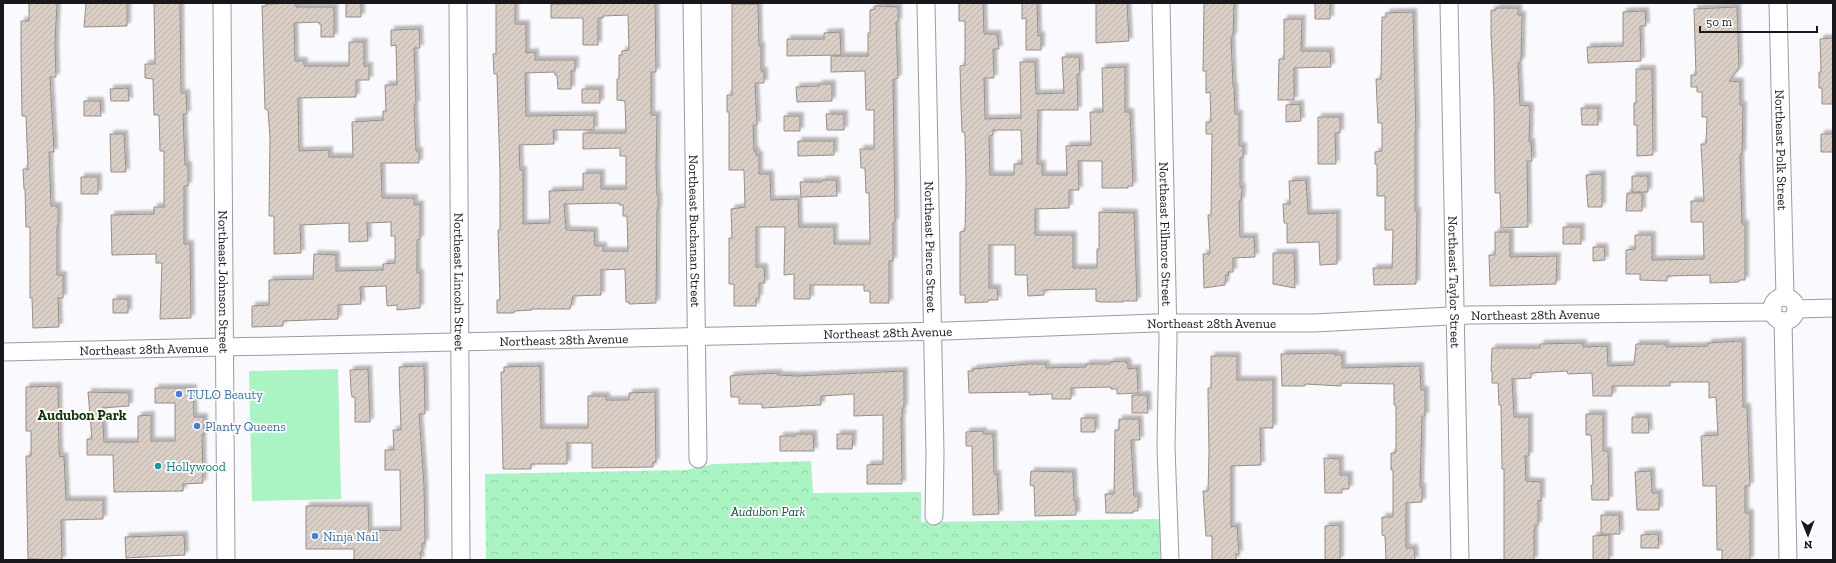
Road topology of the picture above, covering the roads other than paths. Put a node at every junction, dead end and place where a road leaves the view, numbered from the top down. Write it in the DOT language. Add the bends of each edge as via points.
graph roads {
  1 [pos="222,3"];
  2 [pos="458,3"];
  3 [pos="692,3"];
  4 [pos="926,3"];
  5 [pos="1161,3"];
  6 [pos="1449,3"];
  7 [pos="1778,3"];
  8 [pos="1790,303"];
  9 [pos="1833,308"];
  10 [pos="1454,315"];
  11 [pos="1778,315"];
  12 [pos="1167,323"];
  13 [pos="933,331"];
  14 [pos="695,337"];
  15 [pos="459,341"];
  16 [pos="224,347"];
  17 [pos="3,352"];
  18 [pos="698,460"];
  19 [pos="934,516"];
  20 [pos="226,560"];
  21 [pos="462,560"];
  22 [pos="1170,560"];
  23 [pos="1460,560"];
  24 [pos="1788,560"];
  1 -- 16 [label="street, Northeast Johnson Street"];
  2 -- 15 [label="street, Northeast Lincoln Street"];
  3 -- 14 [label="street, Northeast Buchanan Street"];
  4 -- 13 [label="street, Northeast Pierce Street"];
  5 -- 12 [label="street, Northeast Fillmore Street"];
  6 -- 10 [label="street, Northeast Taylor Street"];
  7 -- 8 [label="street, Northeast Polk Street"];
  8 -- 9 [label="street"];
  8 -- 11 [label="street" via="1781,298 1775,302"];
  10 -- 11 [label="street, Northeast 28th Avenue" via="1768,312"];
  10 -- 12 [label="street, Northeast 28th Avenue" via="1314,323"];
  10 -- 23 [label="street, Northeast Taylor Street"];
  11 -- 24 [label="street"];
  12 -- 13 [label="street, Northeast 28th Avenue"];
  12 -- 22 [label="street, Northeast Fillmore Street" via="1166,446"];
  13 -- 14 [label="street, Northeast 28th Avenue"];
  13 -- 19 [label="street, Northeast Pierce Street"];
  14 -- 15 [label="street, Northeast 28th Avenue"];
  14 -- 18 [label="street, Northeast Buchanan Street"];
  15 -- 16 [label="street, Northeast 28th Avenue"];
  15 -- 21 [label="street, Northeast Lincoln Street"];
  16 -- 17 [label="street, Northeast 28th Avenue"];
  16 -- 20 [label="street, Northeast Johnson Street"];
}
